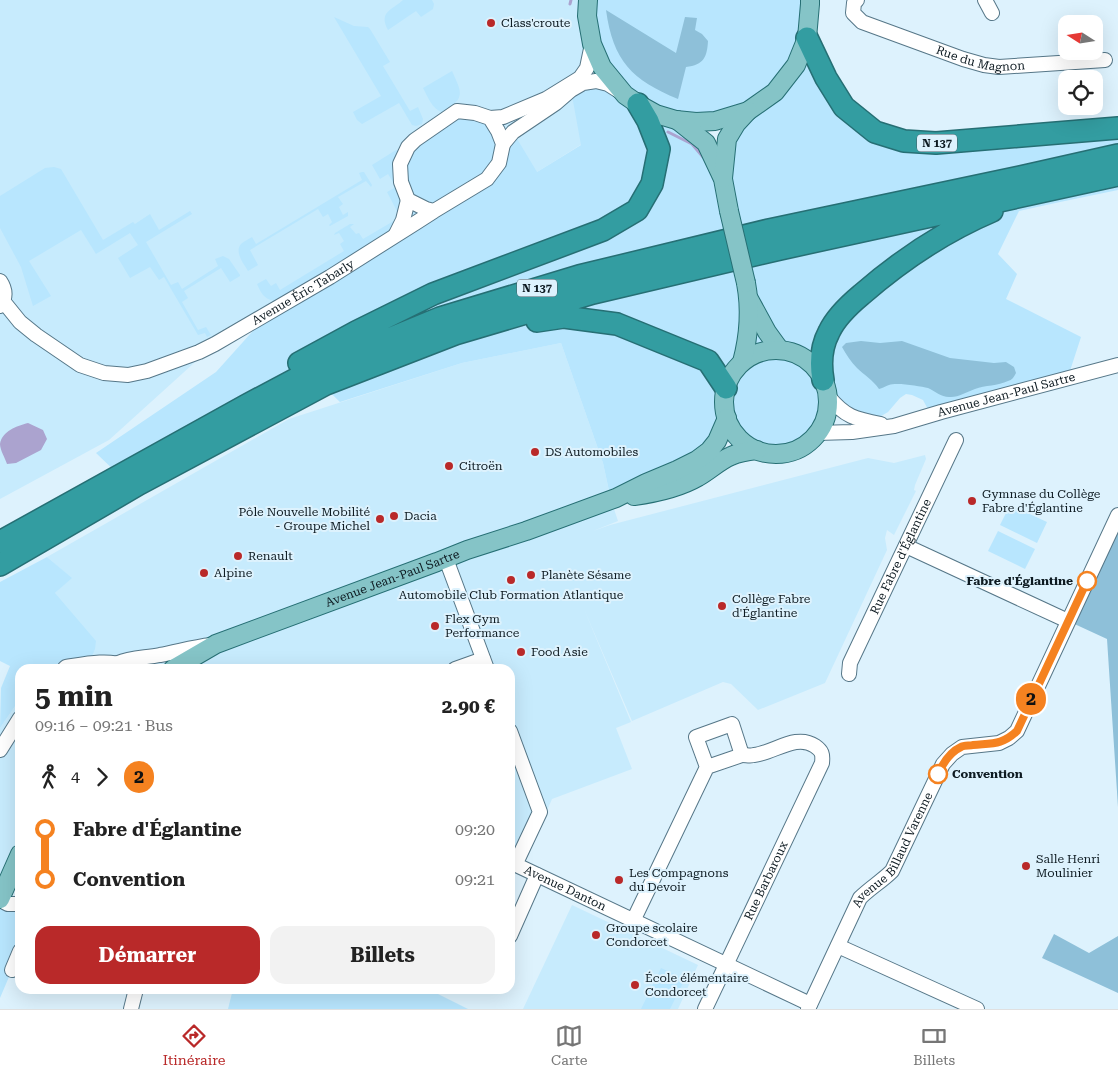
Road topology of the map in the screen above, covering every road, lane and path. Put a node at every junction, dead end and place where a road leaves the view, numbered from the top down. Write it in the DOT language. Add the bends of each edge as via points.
graph roads {
  1 [pos="588,0"];
  2 [pos="810,0"];
  3 [pos="985,0"];
  4 [pos="856,2"];
  5 [pos="992,13"];
  6 [pos="807,38"];
  7 [pos="592,44"];
  8 [pos="1104,60"];
  9 [pos="632,99"];
  10 [pos="748,110"];
  11 [pos="490,118"];
  12 [pos="676,120"];
  13 [pos="1118,128"];
  14 [pos="503,144"];
  15 [pos="1118,155"];
  16 [pos="1118,175"];
  17 [pos="723,179"];
  18 [pos="1056,188"];
  19 [pos="408,200"];
  20 [pos="434,211"];
  21 [pos="394,237"];
  22 [pos="0,282"];
  23 [pos="747,291"];
  24 [pos="1,307"];
  25 [pos="455,334"];
  26 [pos="780,350"];
  27 [pos="742,362"];
  28 [pos="1118,364"];
  29 [pos="726,388"];
  30 [pos="826,388"];
  31 [pos="727,418"];
  32 [pos="894,426"];
  33 [pos="817,433"];
  34 [pos="956,440"];
  35 [pos="757,450"];
  36 [pos="120,476"];
  37 [pos="616,498"];
  38 [pos="1118,515"];
  39 [pos="0,542"];
  40 [pos="906,546"];
  41 [pos="446,559"];
  42 [pos="0,565"];
  43 [pos="1068,621"];
  44 [pos="216,644"];
  45 [pos="118,663"];
  46 [pos="112,664"];
  47 [pos="182,664"];
  48 [pos="485,664"];
  49 [pos="848,674"];
  50 [pos="15,726"];
  51 [pos="515,745"];
  52 [pos="0,750"];
  53 [pos="742,755"];
  54 [pos="707,767"];
  55 [pos="515,860"];
  56 [pos="515,865"];
  57 [pos="15,866"];
  58 [pos="538,875"];
  59 [pos="0,900"];
  60 [pos="15,904"];
  61 [pos="633,921"];
  62 [pos="515,925"];
  63 [pos="838,946"];
  64 [pos="15,963"];
  65 [pos="726,964"];
  66 [pos="12,970"];
  67 [pos="135,994"];
  68 [pos="809,1006"];
  69 [pos="131,1009"];
  70 [pos="705,1009"];
  71 [pos="977,1009"];
  1 -- 7 [label="main road"];
  2 -- 6 [label="main road"];
  3 -- 5 [label="street"];
  4 -- 8 [label="street, Rue du Magnon" via="853,13 862,22 984,65 999,67"];
  6 -- 10 [label="main road" via="796,65 776,92"];
  6 -- 13 [label="highway, N 137" via="844,107 875,132 904,141 936,143"];
  7 -- 9 [label="main road" via="602,67"];
  7 -- 11 [label="street" via="580,78 546,99 504,117"];
  9 -- 12 [label="main road" via="656,114"];
  9 -- 14 [label="street" via="608,84 596,81 583,83 513,132"];
  9 -- 36 [label="highway" via="648,122 659,149 652,184 637,210 603,230 433,294 356,332 148,452"];
  10 -- 12 [label="main road" via="715,121"];
  10 -- 17 [label="main road" via="727,139"];
  11 -- 14 [label="street"];
  11 -- 19 [label="street" via="457,111 414,140 400,164 401,182"];
  12 -- 17 [label="main road" via="706,143"];
  14 -- 20 [label="street, Avenue Éric Tabarly" via="499,163 487,179"];
  15 -- 36 [label="highway, N 137" via="769,230 579,276 440,318 310,372"];
  16 -- 18 [label="highway, N 137"];
  17 -- 23 [label="main road, bridge"];
  18 -- 25 [label="highway, N 137" via="593,294"];
  18 -- 30 [label="highway" via="960,227 878,280 848,306 825,340 821,366"];
  19 -- 20 [label="street"];
  19 -- 21 [label="street"];
  20 -- 21 [label="street, Avenue Éric Tabarly"];
  21 -- 24 [label="street, Avenue Éric Tabarly" via="215,344 147,371 104,373 80,366"];
  22 -- 24 [label="street" via="5,295"];
  23 -- 26 [label="main road" via="767,332"];
  23 -- 27 [label="main road" via="748,334"];
  25 -- 29 [label="highway" via="564,317 617,324 708,361"];
  25 -- 42 [label="highway, N 137" via="326,384 139,484"];
  26 -- 27 [label="main road" via="766,351"];
  26 -- 30 [label="main road" via="794,352 806,359 816,368"];
  27 -- 29 [label="main road"];
  28 -- 32 [label="street, Avenue Jean-Paul Sartre"];
  29 -- 31 [label="main road"];
  30 -- 32 [label="street" via="836,406 854,418"];
  30 -- 33 [label="main road" via="827,413"];
  31 -- 35 [label="main road" via="745,443"];
  31 -- 37 [label="main road, Avenue Jean-Paul Sartre" via="717,441 703,456"];
  32 -- 33 [label="street"];
  33 -- 35 [label="main road" via="792,451 769,453"];
  34 -- 40 [label="street, Rue Fabre d'Églantine"];
  35 -- 37 [label="main road, Avenue Jean-Paul Sartre" via="728,457 683,484 650,494"];
  36 -- 39 [label="highway, N 137"];
  37 -- 41 [label="main road, Avenue Jean-Paul Sartre"];
  38 -- 43 [label="street, Avenue Billaud Varenne"];
  40 -- 43 [label="street"];
  40 -- 49 [label="street, Rue Fabre d'Églantine"];
  41 -- 44 [label="main road, Avenue Jean-Paul Sartre"];
  41 -- 48 [label="street"];
  43 -- 63 [label="street, Avenue Billaud Varenne" via="1017,731 999,742 962,746 943,764 892,870 860,898"];
  44 -- 45 [label="street"];
  44 -- 47 [label="main road, Avenue Jean-Paul Sartre"];
  45 -- 46 [label="street"];
  50 -- 52 [label="street"];
  51 -- 55 [label="street" via="540,812"];
  53 -- 54 [label="street"];
  53 -- 54 [label="street" via="732,724 696,737"];
  53 -- 65 [label="street, Rue Barbaroux" via="755,755 798,741 811,743 823,755"];
  54 -- 61 [label="street"];
  56 -- 58 [label="street, Avenue Danton"];
  57 -- 59 [label="main road"];
  58 -- 61 [label="street, Avenue Danton"];
  58 -- 62 [label="street"];
  59 -- 60 [label="street"];
  61 -- 65 [label="street, Avenue Danton"];
  63 -- 68 [label="street, Avenue Billaud Varenne"];
  63 -- 71 [label="street"];
  64 -- 66 [label="street"];
  65 -- 68 [label="street, Avenue Danton"];
  65 -- 70 [label="street, Rue Barbaroux"];
  67 -- 69 [label="street"];
}
